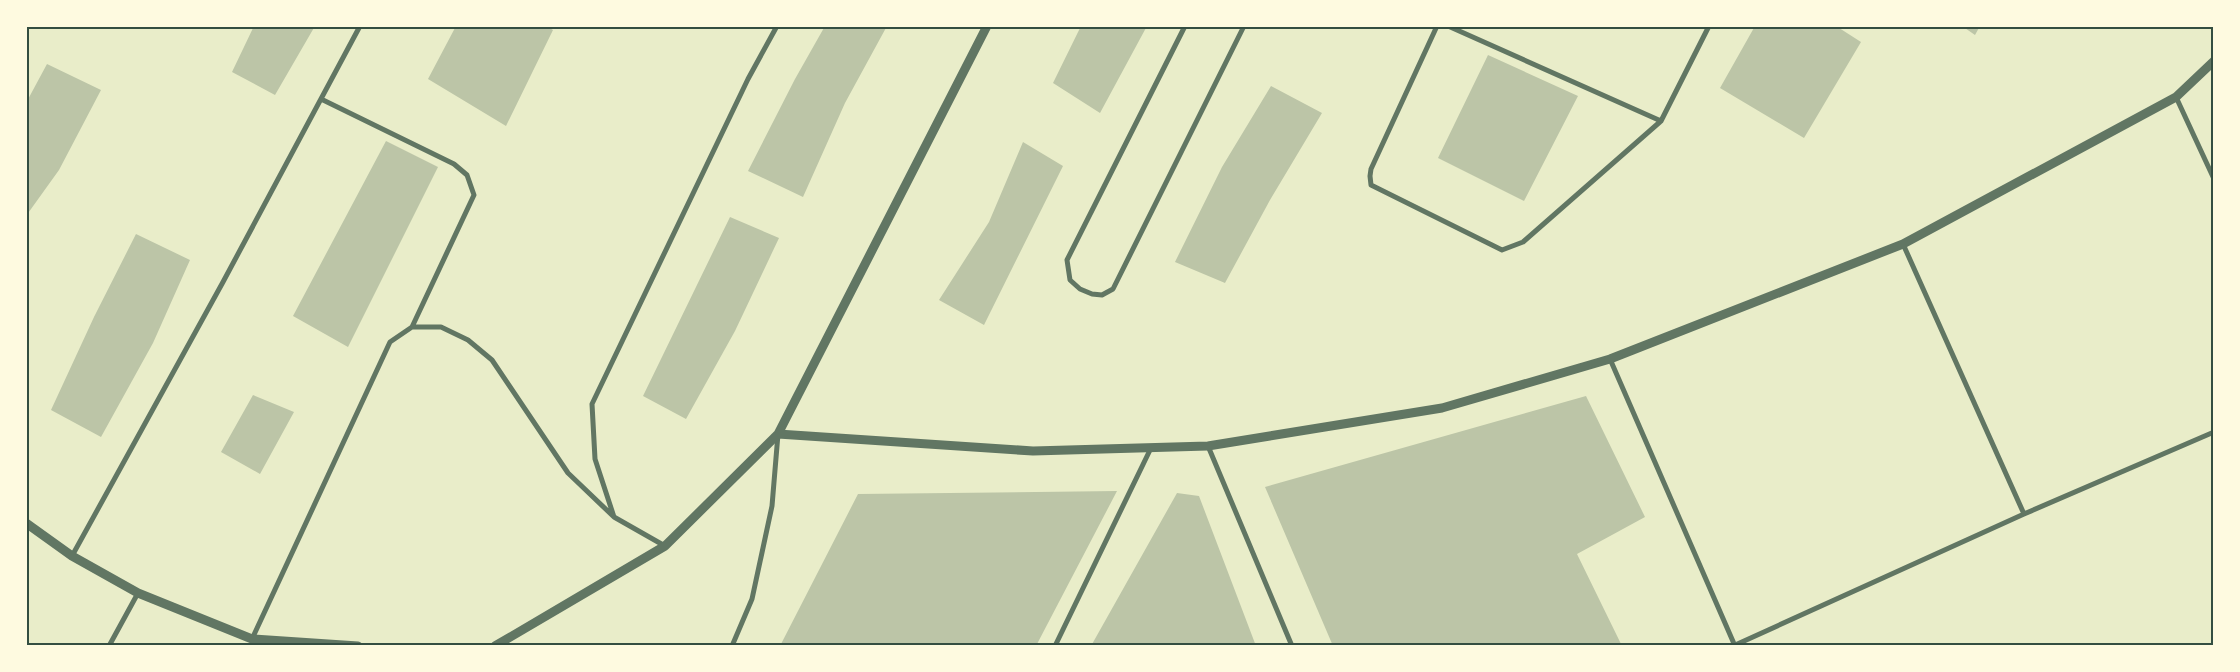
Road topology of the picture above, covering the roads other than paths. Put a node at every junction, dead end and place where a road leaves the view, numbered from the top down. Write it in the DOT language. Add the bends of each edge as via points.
graph roads {
  1 [pos="360,26"];
  2 [pos="777,26"];
  3 [pos="987,26"];
  4 [pos="1185,26"];
  5 [pos="1244,26"];
  6 [pos="1437,26"];
  7 [pos="1448,26"];
  8 [pos="1709,26"];
  9 [pos="2214,61"];
  10 [pos="2176,97"];
  11 [pos="321,99"];
  12 [pos="1661,121"];
  13 [pos="2214,179"];
  14 [pos="1903,244"];
  15 [pos="412,327"];
  16 [pos="1610,359"];
  17 [pos="2214,432"];
  18 [pos="778,434"];
  19 [pos="1208,446"];
  20 [pos="1151,448"];
  21 [pos="2024,514"];
  22 [pos="614,517"];
  23 [pos="26,523"];
  24 [pos="665,546"];
  25 [pos="72,556"];
  26 [pos="138,593"];
  27 [pos="252,639"];
  28 [pos="109,646"];
  29 [pos="358,646"];
  30 [pos="495,646"];
  31 [pos="732,646"];
  32 [pos="1056,646"];
  33 [pos="1292,646"];
  34 [pos="1734,646"];
  1 -- 11 [label="street"];
  2 -- 22 [label="street" via="748,79 592,404 595,459"];
  3 -- 18 [label="street"];
  4 -- 5 [label="street" via="1067,260 1070,280 1092,294 1102,295 1113,289"];
  6 -- 12 [label="street" via="1371,169 1371,185 1502,250 1523,242"];
  7 -- 12 [label="street"];
  8 -- 12 [label="street"];
  9 -- 10 [label="street"];
  10 -- 13 [label="street"];
  10 -- 14 [label="street"];
  11 -- 15 [label="street" via="454,164 467,175 474,195"];
  11 -- 25 [label="street"];
  14 -- 16 [label="street"];
  14 -- 21 [label="street"];
  15 -- 22 [label="street" via="441,327 468,340 492,360 568,473"];
  15 -- 27 [label="street" via="390,342"];
  16 -- 19 [label="street" via="1442,408"];
  16 -- 34 [label="street"];
  17 -- 21 [label="street"];
  18 -- 20 [label="street" via="1033,451"];
  18 -- 24 [label="street"];
  18 -- 31 [label="street" via="772,506 752,599"];
  19 -- 20 [label="street"];
  19 -- 33 [label="street"];
  20 -- 32 [label="street"];
  21 -- 34 [label="street"];
  22 -- 24 [label="street"];
  23 -- 25 [label="street"];
  24 -- 30 [label="street"];
  25 -- 26 [label="street"];
  26 -- 27 [label="street"];
  26 -- 28 [label="street"];
  27 -- 29 [label="street"];
}
